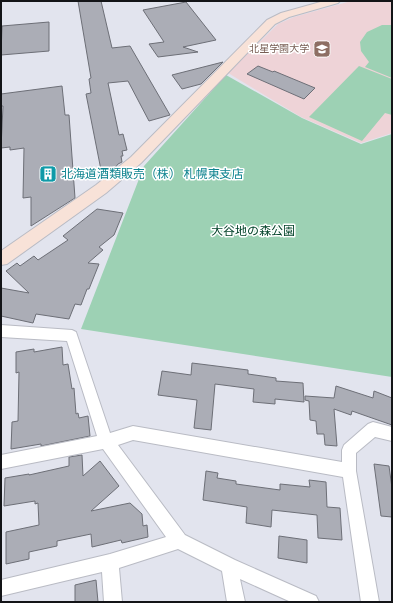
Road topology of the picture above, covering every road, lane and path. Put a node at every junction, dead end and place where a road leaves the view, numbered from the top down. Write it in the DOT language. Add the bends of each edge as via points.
graph roads {
  1 [pos="334,1"];
  2 [pos="1,259"];
  3 [pos="1,331"];
  4 [pos="392,434"];
  5 [pos="106,441"];
  6 [pos="1,462"];
  7 [pos="349,472"];
  8 [pos="179,541"];
  9 [pos="110,562"];
  10 [pos="229,566"];
  11 [pos="1,588"];
  12 [pos="113,602"];
  13 [pos="236,602"];
  14 [pos="310,602"];
  15 [pos="370,602"];
  1 -- 2 [label="street" via="285,15 271,22 136,160 101,189"];
  3 -- 5 [label="street" via="72,336"];
  4 -- 7 [label="street" via="373,429 349,450"];
  5 -- 6 [label="street"];
  5 -- 7 [label="street" via="133,433"];
  5 -- 8 [label="street"];
  7 -- 15 [label="street"];
  8 -- 9 [label="street"];
  8 -- 10 [label="street"];
  9 -- 11 [label="street"];
  9 -- 12 [label="street"];
  10 -- 13 [label="street"];
  10 -- 14 [label="street"];
}
